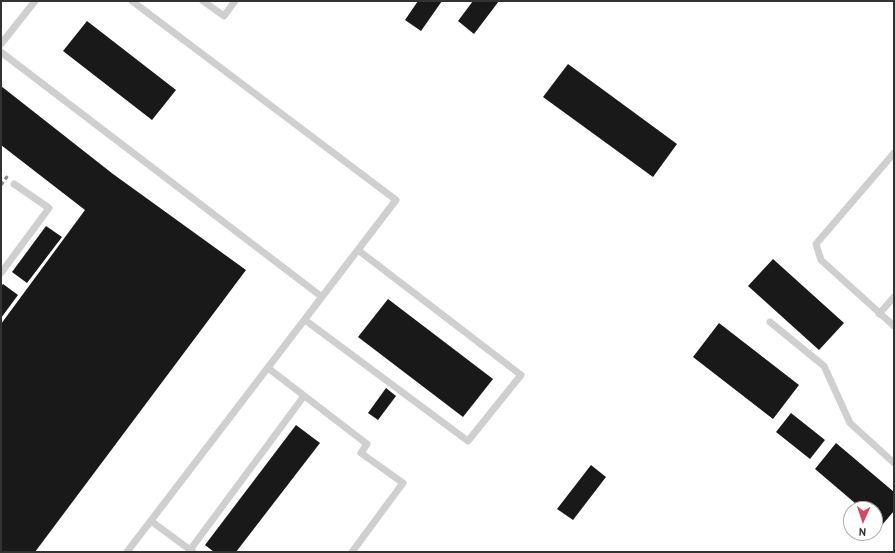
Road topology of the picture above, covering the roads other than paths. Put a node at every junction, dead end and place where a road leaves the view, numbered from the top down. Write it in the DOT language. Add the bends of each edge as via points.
graph roads {
  1 [pos="35,1"];
  2 [pos="132,1"];
  3 [pos="203,1"];
  4 [pos="236,1"];
  5 [pos="1,44"];
  6 [pos="1,52"];
  7 [pos="894,153"];
  8 [pos="14,184"];
  9 [pos="358,250"];
  10 [pos="1,273"];
  11 [pos="322,297"];
  12 [pos="894,297"];
  13 [pos="879,314"];
  14 [pos="305,320"];
  15 [pos="770,322"];
  16 [pos="894,326"];
  17 [pos="268,368"];
  18 [pos="304,396"];
  19 [pos="894,463"];
  20 [pos="150,521"];
  21 [pos="192,551"];
  22 [pos="127,552"];
  23 [pos="352,552"];
  1 -- 5 [label="lane"];
  2 -- 9 [label="lane" via="396,200"];
  3 -- 4 [label="lane" via="224,16"];
  6 -- 11 [label="lane"];
  7 -- 13 [label="lane" via="816,244 821,260"];
  8 -- 10 [label="lane" via="49,208"];
  9 -- 11 [label="lane"];
  9 -- 14 [label="lane" via="521,375 468,441"];
  11 -- 14 [label="lane"];
  12 -- 13 [label="lane"];
  13 -- 16 [label="lane"];
  14 -- 17 [label="lane"];
  15 -- 19 [label="lane" via="824,366 850,423"];
  17 -- 18 [label="lane"];
  17 -- 20 [label="lane"];
  18 -- 21 [label="lane"];
  18 -- 23 [label="lane" via="367,444 361,453 403,483"];
  20 -- 21 [label="lane"];
  20 -- 22 [label="lane"];
}
